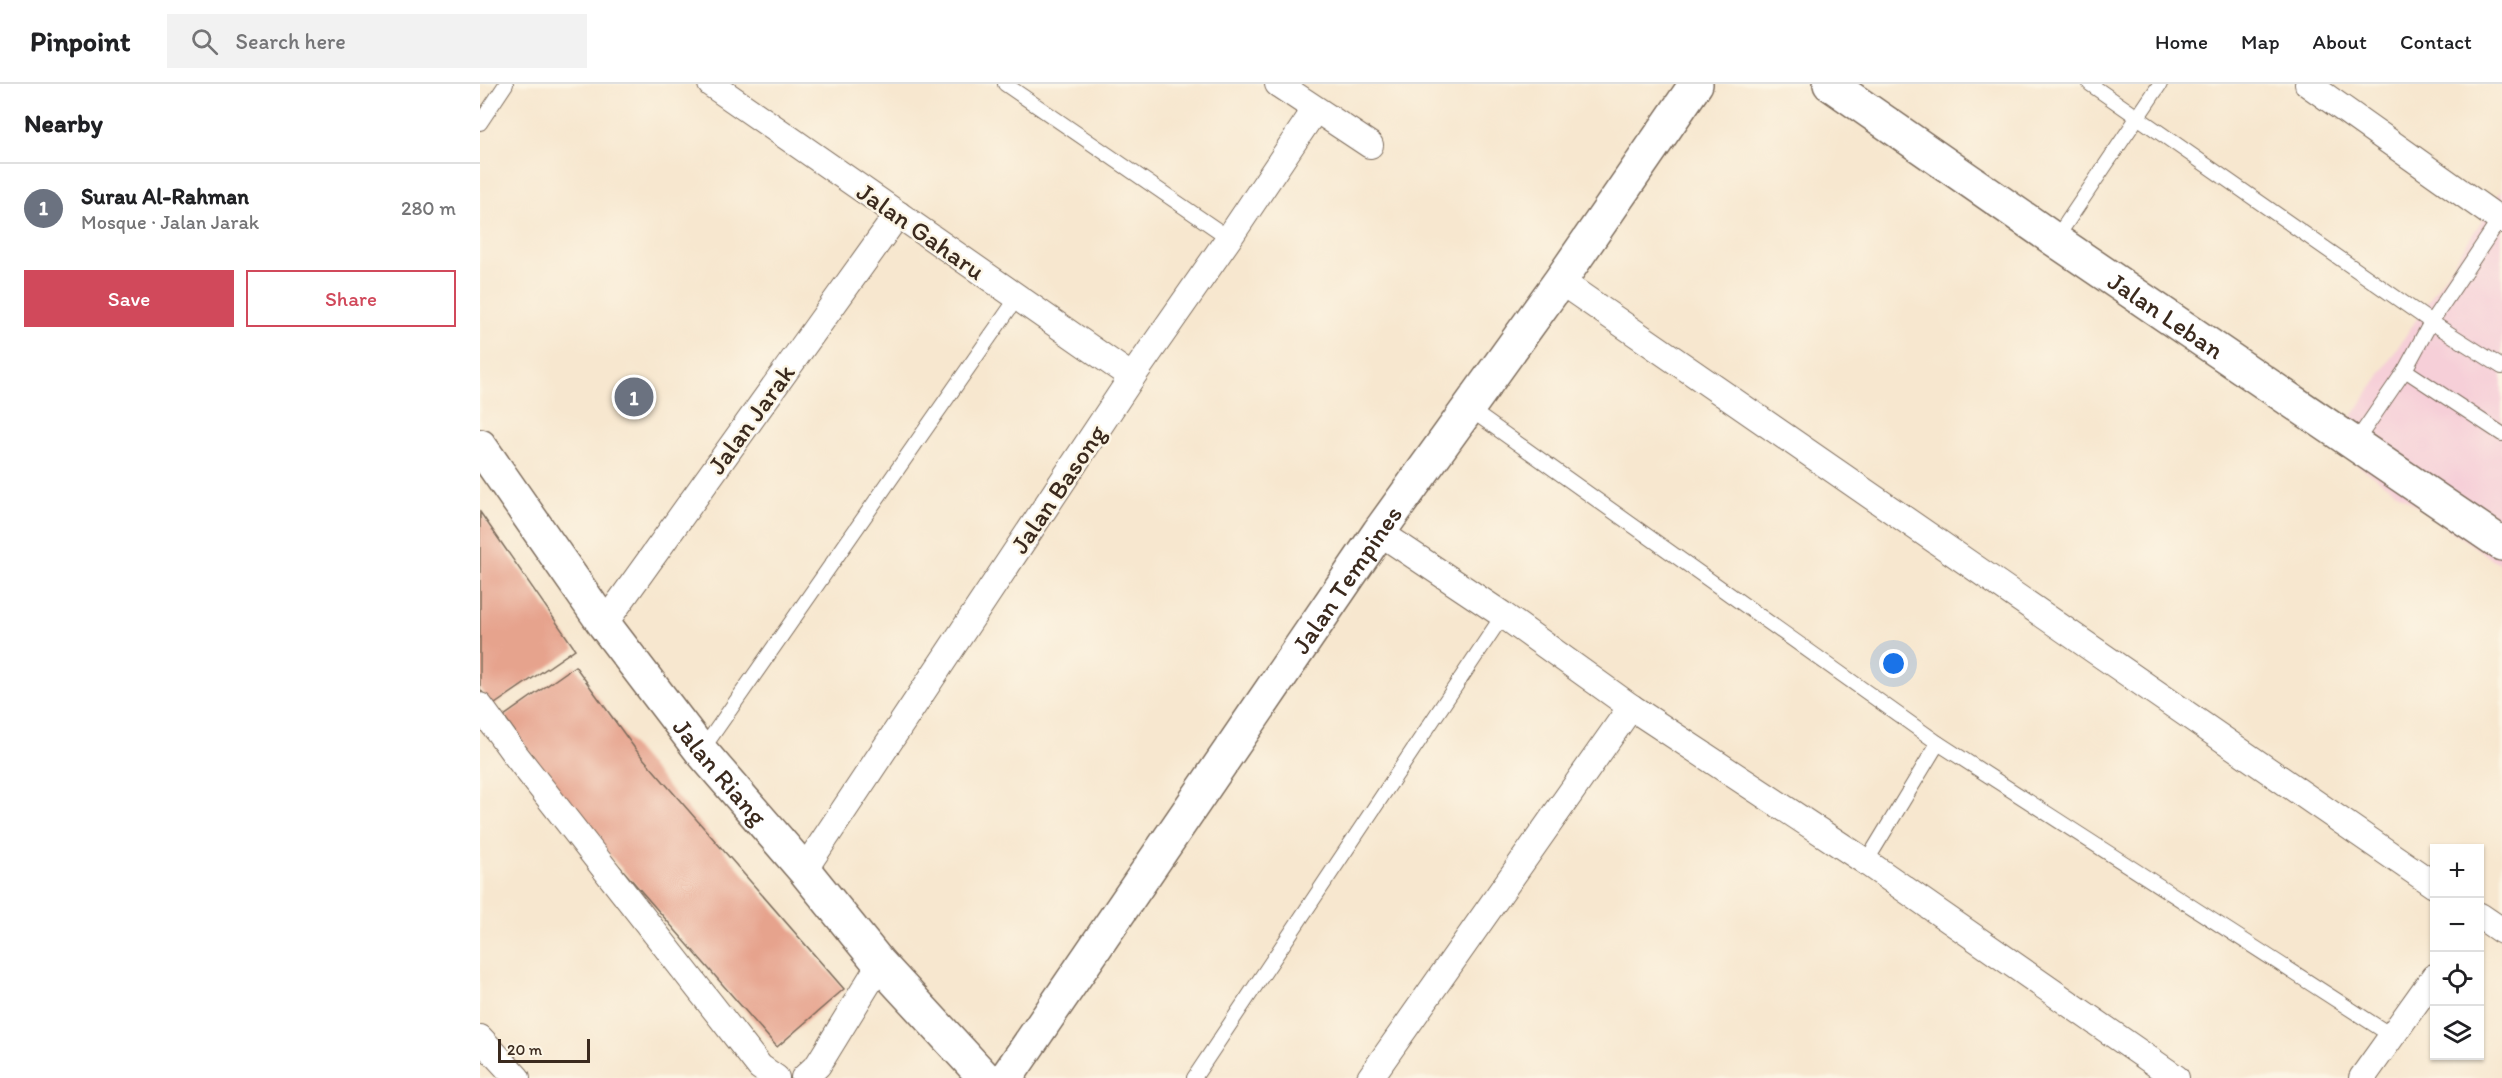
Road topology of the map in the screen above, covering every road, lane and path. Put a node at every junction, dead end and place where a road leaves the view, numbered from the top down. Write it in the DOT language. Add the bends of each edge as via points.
graph roads {
  1 [pos="506,84"];
  2 [pos="711,84"];
  3 [pos="1005,84"];
  4 [pos="1278,84"];
  5 [pos="1696,84"];
  6 [pos="1830,84"];
  7 [pos="2090,84"];
  8 [pos="2160,84"];
  9 [pos="2308,84"];
  10 [pos="1315,110"];
  11 [pos="2138,117"];
  12 [pos="480,122"];
  13 [pos="1370,145"];
  14 [pos="898,214"];
  15 [pos="2501,218"];
  16 [pos="1229,238"];
  17 [pos="2055,240"];
  18 [pos="1560,281"];
  19 [pos="1017,298"];
  20 [pos="2431,322"];
  21 [pos="2502,367"];
  22 [pos="2405,370"];
  23 [pos="1132,377"];
  24 [pos="1468,408"];
  25 [pos="2502,434"];
  26 [pos="2355,443"];
  27 [pos="480,446"];
  28 [pos="1379,532"];
  29 [pos="2502,544"];
  30 [pos="1503,615"];
  31 [pos="604,624"];
  32 [pos="480,706"];
  33 [pos="1631,707"];
  34 [pos="1938,743"];
  35 [pos="700,751"];
  36 [pos="1866,862"];
  37 [pos="804,870"];
  38 [pos="2430,882"];
  39 [pos="2484,919"];
  40 [pos="2502,931"];
  41 [pos="880,964"];
  42 [pos="2430,983"];
  43 [pos="2392,1036"];
  44 [pos="480,1038"];
  45 [pos="762,1074"];
  46 [pos="517,1078"];
  47 [pos="804,1078"];
  48 [pos="985,1078"];
  49 [pos="1006,1078"];
  50 [pos="1194,1078"];
  51 [pos="1370,1078"];
  52 [pos="2176,1078"];
  53 [pos="2362,1078"];
  1 -- 12 [label="lane"];
  2 -- 14 [label="street, Jalan Gaharu"];
  3 -- 16 [label="lane"];
  4 -- 10 [label="street"];
  5 -- 18 [label="street, Jalan Tempines"];
  6 -- 17 [label="street, Jalan Leban"];
  7 -- 11 [label="lane"];
  8 -- 11 [label="lane"];
  9 -- 15 [label="street"];
  10 -- 13 [label="street"];
  10 -- 16 [label="street, Jalan Basong"];
  11 -- 17 [label="lane"];
  11 -- 20 [label="lane"];
  14 -- 19 [label="street, Jalan Gaharu"];
  14 -- 31 [label="street, Jalan Jarak"];
  15 -- 20 [label="lane"];
  16 -- 23 [label="street, Jalan Basong"];
  17 -- 26 [label="street, Jalan Leban"];
  18 -- 24 [label="street, Jalan Tempines"];
  18 -- 38 [label="street"];
  19 -- 23 [label="street, Jalan Gaharu"];
  19 -- 35 [label="lane"];
  20 -- 21 [label="lane"];
  20 -- 22 [label="lane"];
  22 -- 25 [label="lane"];
  22 -- 26 [label="lane"];
  23 -- 37 [label="street, Jalan Basong"];
  24 -- 28 [label="street, Jalan Tempines"];
  24 -- 34 [label="lane"];
  26 -- 29 [label="street, Jalan Leban"];
  27 -- 31 [label="street, Jalan Riang"];
  28 -- 30 [label="street"];
  28 -- 49 [label="street, Jalan Tempines"];
  30 -- 33 [label="street"];
  30 -- 50 [label="lane"];
  31 -- 35 [label="street, Jalan Riang"];
  32 -- 45 [label="street"];
  33 -- 36 [label="street"];
  33 -- 51 [label="street"];
  34 -- 36 [label="lane"];
  34 -- 43 [label="lane"];
  35 -- 37 [label="street, Jalan Riang"];
  36 -- 52 [label="street"];
  37 -- 41 [label="street, Jalan Riang"];
  39 -- 40 [label="street"];
  41 -- 47 [label="street" via="818,1065"];
  41 -- 48 [label="street, Jalan Riang"];
  42 -- 43 [label="street"];
  43 -- 53 [label="street"];
  44 -- 46 [label="street"];
}
